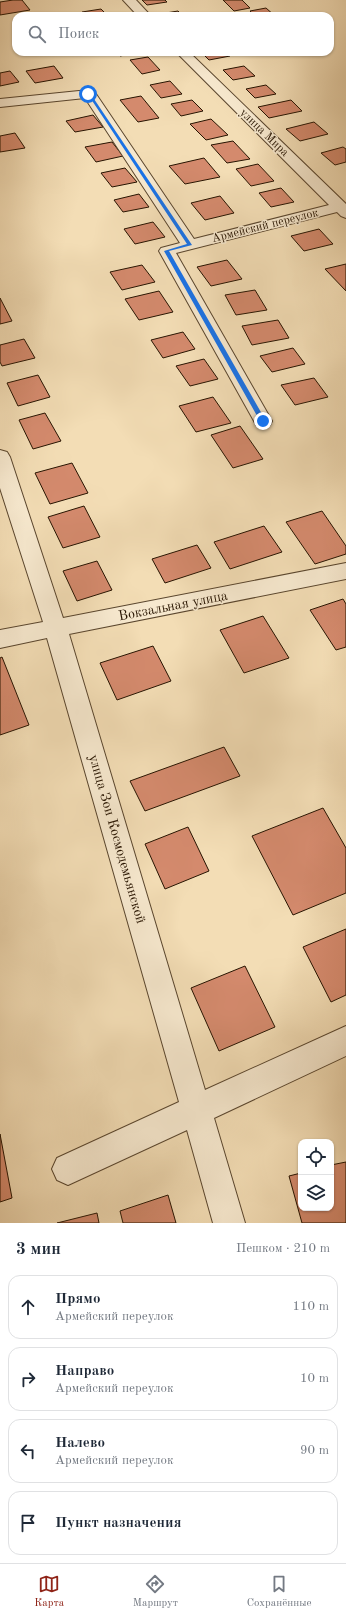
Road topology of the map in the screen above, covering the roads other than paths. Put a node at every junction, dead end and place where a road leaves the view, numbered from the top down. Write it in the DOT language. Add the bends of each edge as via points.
graph roads {
  1 [pos="129,0"];
  2 [pos="141,12"];
  3 [pos="186,56"];
  4 [pos="0,103"];
  5 [pos="343,210"];
  6 [pos="190,245"];
  7 [pos="263,421"];
  8 [pos="0,457"];
  9 [pos="346,571"];
  10 [pos="56,629"];
  11 [pos="0,639"];
  12 [pos="346,1041"];
  13 [pos="195,1110"];
  14 [pos="68,1169"];
  15 [pos="229,1223"];
  1 -- 2 [label="street"];
  3 -- 5 [label="street, улица Мира"];
  4 -- 6 [label="street" via="88,94"];
  5 -- 6 [label="street, Армейский переулок"];
  6 -- 7 [label="street, Армейский переулок" via="167,251"];
  8 -- 10 [label="street, улица Зои Космодемьянской"];
  9 -- 10 [label="street, Вокзальная улица"];
  10 -- 11 [label="street, Вокзальная улица"];
  10 -- 13 [label="street, улица Зои Космодемьянской"];
  12 -- 13 [label="street"];
  13 -- 14 [label="street"];
  13 -- 15 [label="street, улица Зои Космодемьянской"];
}
